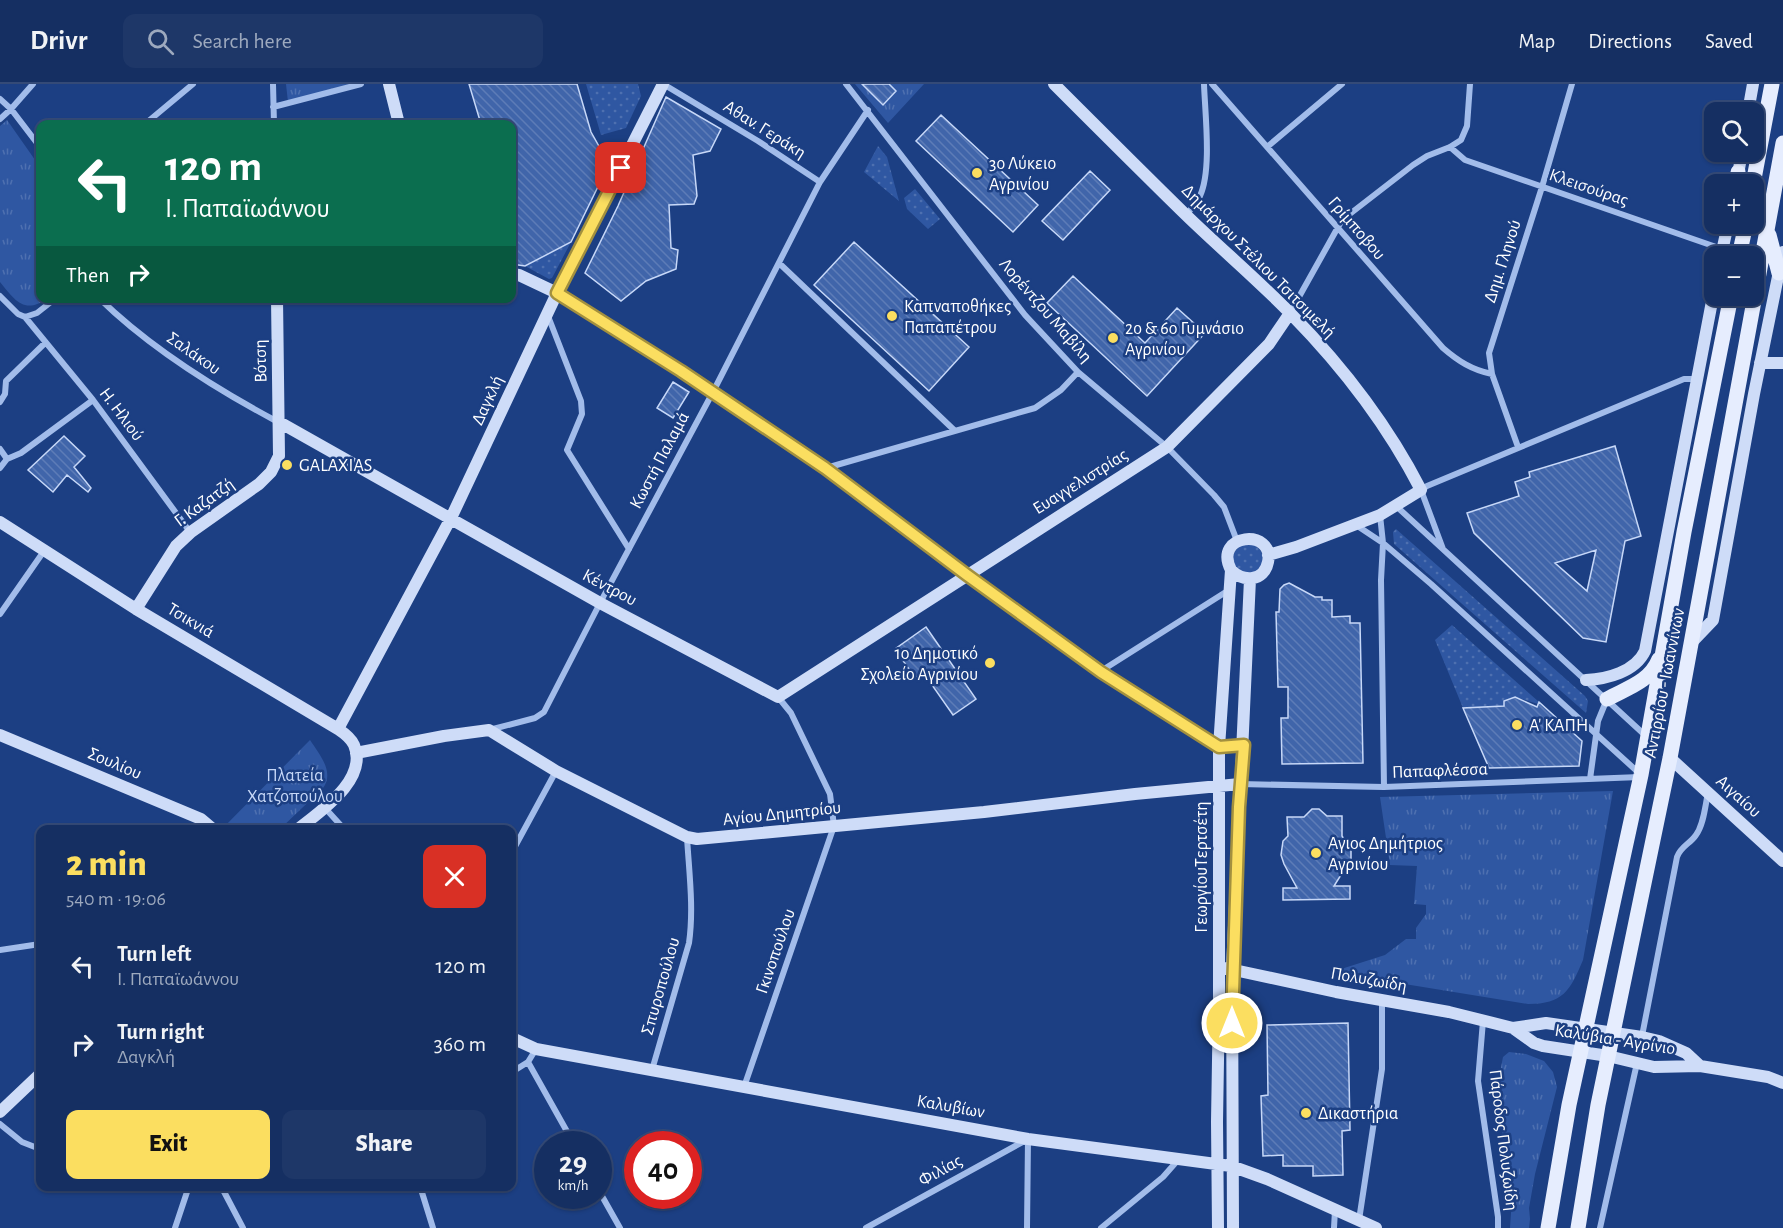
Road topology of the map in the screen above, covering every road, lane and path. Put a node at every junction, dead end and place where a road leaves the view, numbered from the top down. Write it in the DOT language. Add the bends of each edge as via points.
graph roads {
  1 [pos="33,84"];
  2 [pos="193,84"];
  3 [pos="273,84"];
  4 [pos="361,84"];
  5 [pos="389,84"];
  6 [pos="663,84"];
  7 [pos="846,84"];
  8 [pos="1054,84"];
  9 [pos="1204,84"];
  10 [pos="1212,84"];
  11 [pos="1342,84"];
  12 [pos="1470,84"];
  13 [pos="1572,84"];
  14 [pos="1753,84"];
  15 [pos="1772,84"];
  16 [pos="0,99"];
  17 [pos="1750,102"];
  18 [pos="273,107"];
  19 [pos="12,109"];
  20 [pos="868,110"];
  21 [pos="0,119"];
  22 [pos="150,120"];
  23 [pos="274,120"];
  24 [pos="398,120"];
  25 [pos="36,142"];
  26 [pos="1783,143"];
  27 [pos="1267,147"];
  28 [pos="1450,147"];
  29 [pos="1755,174"];
  30 [pos="820,182"];
  31 [pos="1542,187"];
  32 [pos="1186,215"];
  33 [pos="1337,228"];
  34 [pos="1767,230"];
  35 [pos="1704,246"];
  36 [pos="1783,252"];
  37 [pos="779,263"];
  38 [pos="1779,273"];
  39 [pos="516,275"];
  40 [pos="557,293"];
  41 [pos="0,296"];
  42 [pos="50,303"];
  43 [pos="105,303"];
  44 [pos="277,303"];
  45 [pos="1711,306"];
  46 [pos="1729,306"];
  47 [pos="1290,313"];
  48 [pos="547,314"];
  49 [pos="25,317"];
  50 [pos="45,343"];
  51 [pos="1760,363"];
  52 [pos="1783,363"];
  53 [pos="1078,372"];
  54 [pos="1492,374"];
  55 [pos="1698,379"];
  56 [pos="713,392"];
  57 [pos="93,400"];
  58 [pos="0,402"];
  59 [pos="279,422"];
  60 [pos="954,430"];
  61 [pos="1167,447"];
  62 [pos="1518,447"];
  63 [pos="0,449"];
  64 [pos="7,459"];
  65 [pos="0,468"];
  66 [pos="825,468"];
  67 [pos="1421,490"];
  68 [pos="1395,505"];
  69 [pos="1380,515"];
  70 [pos="451,519"];
  71 [pos="0,522"];
  72 [pos="1355,524"];
  73 [pos="191,532"];
  74 [pos="1237,541"];
  75 [pos="1383,543"];
  76 [pos="629,549"];
  77 [pos="1443,549"];
  78 [pos="44,550"];
  79 [pos="1268,555"];
  80 [pos="1231,570"];
  81 [pos="967,575"];
  82 [pos="1250,579"];
  83 [pos="1230,590"];
  84 [pos="600,603"];
  85 [pos="136,609"];
  86 [pos="0,614"];
  87 [pos="1691,643"];
  88 [pos="1662,651"];
  89 [pos="1101,672"];
  90 [pos="1586,680"];
  91 [pos="778,697"];
  92 [pos="1606,699"];
  93 [pos="338,729"];
  94 [pos="489,730"];
  95 [pos="1595,732"];
  96 [pos="0,735"];
  97 [pos="1648,737"];
  98 [pos="1244,745"];
  99 [pos="1219,747"];
  100 [pos="356,753"];
  101 [pos="1670,758"];
  102 [pos="556,771"];
  103 [pos="1641,776"];
  104 [pos="1590,779"];
  105 [pos="1240,783"];
  106 [pos="1220,786"];
  107 [pos="1384,787"];
  108 [pos="1708,793"];
  109 [pos="324,808"];
  110 [pos="208,825"];
  111 [pos="303,825"];
  112 [pos="340,825"];
  113 [pos="834,826"];
  114 [pos="687,837"];
  115 [pos="516,845"];
  116 [pos="1783,861"];
  117 [pos="36,945"];
  118 [pos="0,951"];
  119 [pos="1219,968"];
  120 [pos="1232,969"];
  121 [pos="1382,1000"];
  122 [pos="1483,1021"];
  123 [pos="1513,1028"];
  124 [pos="1587,1028"];
  125 [pos="1612,1032"];
  126 [pos="1641,1037"];
  127 [pos="516,1040"];
  128 [pos="536,1049"];
  129 [pos="1581,1051"];
  130 [pos="1608,1056"];
  131 [pos="528,1062"];
  132 [pos="1637,1063"];
  133 [pos="1700,1066"];
  134 [pos="516,1070"];
  135 [pos="652,1070"];
  136 [pos="36,1078"];
  137 [pos="1783,1083"];
  138 [pos="744,1087"];
  139 [pos="0,1112"];
  140 [pos="0,1124"];
  141 [pos="567,1131"];
  142 [pos="1028,1139"];
  143 [pos="36,1147"];
  144 [pos="1178,1160"];
  145 [pos="1217,1164"];
  146 [pos="1231,1166"];
  147 [pos="187,1191"];
  148 [pos="224,1191"];
  149 [pos="422,1191"];
  150 [pos="610,1209"];
  151 [pos="1335,1209"];
  152 [pos="1359,1220"];
  153 [pos="175,1228"];
  154 [pos="243,1228"];
  155 [pos="433,1228"];
  156 [pos="621,1228"];
  157 [pos="866,1228"];
  158 [pos="1028,1228"];
  159 [pos="1101,1228"];
  160 [pos="1218,1228"];
  161 [pos="1233,1228"];
  162 [pos="1334,1228"];
  163 [pos="1376,1228"];
  164 [pos="1498,1228"];
  165 [pos="1548,1228"];
  166 [pos="1578,1228"];
  167 [pos="1600,1228"];
  1 -- 19 [label="street"];
  2 -- 22 [label="street"];
  3 -- 18 [label="street"];
  4 -- 18 [label="street"];
  5 -- 24 [label="street"];
  6 -- 30 [label="street, Αθαν. Γεράκη"];
  6 -- 40 [label="street, Δαγκλή"];
  7 -- 20 [label="street, Λορέντζου Μαβίλη"];
  8 -- 32 [label="street, Δημάρχου Στέλιου Τσιτσιμελή"];
  9 -- 32 [label="street" via="1204,184 1200,197"];
  10 -- 27 [label="street, Γρίμποβου"];
  11 -- 27 [label="street"];
  12 -- 28 [label="street" via="1465,131 1461,140"];
  13 -- 31 [label="street, Δημ. Γληνού"];
  14 -- 17 [label="street"];
  15 -- 29 [label="main road"];
  16 -- 19 [label="street"];
  18 -- 23 [label="street"];
  19 -- 21 [label="street"];
  19 -- 25 [label="street"];
  20 -- 30 [label="street, Κωστή Παλαμά"];
  20 -- 53 [label="street, Λορέντζου Μαβίλη" via="1025,315"];
  26 -- 34 [label="main road, Αντιρρίου - Ιωαννίνων"];
  27 -- 33 [label="street, Γρίμποβου"];
  28 -- 31 [label="street, Κλεισούρας" via="1465,160"];
  28 -- 33 [label="street, Ευαγγελιστρίας" via="1413,165"];
  30 -- 37 [label="street, Κωστή Παλαμά"];
  31 -- 35 [label="street, Κλεισούρας"];
  31 -- 54 [label="street, Δημ. Γληνού" via="1490,350"];
  32 -- 47 [label="street, Δημάρχου Στέλιου Τσιτσιμελή"];
  33 -- 47 [label="street, Ευαγγελιστρίας"];
  33 -- 54 [label="street, Γρίμποβου" via="1443,348 1466,366"];
  34 -- 38 [label="main road"];
  34 -- 87 [label="main road, Αντιρρίου - Ιωαννίνων"];
  36 -- 38 [label="street"];
  37 -- 56 [label="street, Κωστή Παλαμά"];
  37 -- 60 [label="street"];
  38 -- 51 [label="street"];
  39 -- 40 [label="street"];
  40 -- 48 [label="street, Δαγκλή"];
  40 -- 56 [label="street"];
  41 -- 49 [label="street, Η. Ηλιού"];
  42 -- 49 [label="street"];
  43 -- 59 [label="street, Σαλάκου" via="182,364"];
  44 -- 59 [label="street, Βότση"];
  45 -- 55 [label="street"];
  46 -- 88 [label="main road, Αντιρρίου - Ιωαννίνων"];
  47 -- 61 [label="street, Ευαγγελιστρίας" via="1269,344"];
  47 -- 67 [label="street, Δημάρχου Στέλιου Τσιτσιμελή" via="1364,401"];
  48 -- 70 [label="street, Δαγκλή"];
  48 -- 76 [label="street" via="581,400 582,414 568,454"];
  49 -- 50 [label="street, Η. Ηλιού"];
  50 -- 57 [label="street, Η. Ηλιού"];
  50 -- 58 [label="street" via="6,381"];
  51 -- 52 [label="street"];
  51 -- 87 [label="street" via="1713,620"];
  53 -- 60 [label="street" via="1062,390 1035,408"];
  53 -- 61 [label="street, Λορέντζου Μαβίλη"];
  54 -- 62 [label="street, Δημ. Γληνού"];
  55 -- 62 [label="street" via="1684,379"];
  55 -- 90 [label="street" via="1645,651 1628,669"];
  56 -- 66 [label="street"];
  56 -- 76 [label="street, Κωστή Παλαμά"];
  57 -- 64 [label="street"];
  57 -- 73 [label="street, Η. Ηλιού"];
  59 -- 70 [label="street, Κέντρου"];
  59 -- 73 [label="street, Γ. Καζατζή" via="279,456 271,472"];
  60 -- 66 [label="street"];
  61 -- 74 [label="street, Λορέντζου Μαβίλη" via="1224,507"];
  61 -- 81 [label="street, Ευαγγελιστρίας"];
  62 -- 67 [label="street"];
  63 -- 64 [label="street"];
  64 -- 65 [label="street"];
  66 -- 81 [label="street"];
  67 -- 68 [label="street"];
  67 -- 77 [label="street, Δημάρχου Στέλιου Τσιτσιμελή"];
  68 -- 69 [label="street"];
  68 -- 77 [label="street, Δημάρχου Στέλιου Τσιτσιμελή"];
  69 -- 72 [label="street"];
  69 -- 75 [label="street"];
  70 -- 84 [label="street, Κέντρου"];
  70 -- 93 [label="street, Δαγκλή"];
  71 -- 78 [label="street, Τσικνιά"];
  72 -- 75 [label="street"];
  72 -- 79 [label="street"];
  73 -- 85 [label="street, Γ. Καζατζή" via="166,558"];
  74 -- 79 [label="street" via="1256,540"];
  74 -- 80 [label="street" via="1228,551"];
  75 -- 95 [label="street"];
  75 -- 107 [label="street"];
  76 -- 84 [label="street, Κωστή Παλαμά"];
  77 -- 90 [label="street, Δημάρχου Στέλιου Τσιτσιμελή"];
  78 -- 85 [label="street, Τσικνιά"];
  78 -- 86 [label="street"];
  79 -- 82 [label="street" via="1266,568"];
  80 -- 82 [label="street"];
  80 -- 83 [label="street, ΓεωργίουΤερτσέτη"];
  81 -- 89 [label="street"];
  81 -- 91 [label="street, Ευαγγελιστρίας"];
  82 -- 98 [label="street, ΓεωργίουΤερτσέτη"];
  83 -- 89 [label="street"];
  83 -- 99 [label="street, ΓεωργίουΤερτσέτη"];
  84 -- 91 [label="street, Κέντρου"];
  84 -- 94 [label="street, Κωστή Παλαμά" via="544,712"];
  85 -- 93 [label="street, Τσικνιά"];
  87 -- 101 [label="main road, Αντιρρίου - Ιωαννίνων"];
  88 -- 92 [label="main road" via="1644,680"];
  88 -- 97 [label="main road, Αντιρρίου - Ιωαννίνων"];
  89 -- 99 [label="street"];
  90 -- 92 [label="street, Δημάρχου Στέλιου Τσιτσιμελή"];
  91 -- 113 [label="street, Κέντρου" via="791,713 830,794"];
  92 -- 95 [label="street"];
  92 -- 97 [label="street, Δημάρχου Στέλιου Τσιτσιμελή"];
  93 -- 100 [label="street, Τσικνιά" via="354,744"];
  94 -- 100 [label="street"];
  94 -- 102 [label="street, Αγίου Δημητρίου"];
  95 -- 103 [label="street"];
  95 -- 104 [label="street"];
  96 -- 110 [label="street, Σουλίου"];
  97 -- 103 [label="main road, Αντιρρίου - Ιωαννίνων"];
  98 -- 99 [label="street"];
  98 -- 105 [label="street, ΓεωργίουΤερτσέτη"];
  99 -- 106 [label="street, ΓεωργίουΤερτσέτη"];
  100 -- 109 [label="street" via="350,783"];
  101 -- 108 [label="street, Αιγαίου"];
  101 -- 125 [label="main road, Αντιρρίου - Ιωαννίνων"];
  102 -- 114 [label="street, Αγίου Δημητρίου"];
  102 -- 115 [label="street"];
  103 -- 104 [label="street, Παπαφλέσσα"];
  103 -- 124 [label="main road, Αντιρρίου - Ιωαννίνων"];
  104 -- 107 [label="street, Παπαφλέσσα"];
  105 -- 106 [label="street, Αγίου Δημητρίου"];
  105 -- 107 [label="street, Παπαφλέσσα"];
  105 -- 120 [label="street, ΓεωργίουΤερτσέτη"];
  106 -- 113 [label="street, Αγίου Δημητρίου"];
  106 -- 119 [label="street, ΓεωργίουΤερτσέτη"];
  108 -- 116 [label="street, Αιγαίου"];
  108 -- 126 [label="street" via="1699,830 1677,856"];
  109 -- 111 [label="street"];
  109 -- 112 [label="street"];
  113 -- 114 [label="street, Αγίου Δημητρίου" via="708,839"];
  113 -- 138 [label="street, Γκινοπούλου"];
  114 -- 135 [label="street, Σπυροπούλου" via="690,936"];
  117 -- 118 [label="street"];
  119 -- 120 [label="street, Πολυζωίδη"];
  119 -- 145 [label="street, ΓεωργίουΤερτσέτη"];
  120 -- 121 [label="street, Πολυζωίδη"];
  120 -- 146 [label="street, ΓεωργίουΤερτσέτη"];
  121 -- 122 [label="street, Πολυζωίδη"];
  121 -- 152 [label="street" via="1382,1069"];
  122 -- 123 [label="street, Πολυζωίδη"];
  122 -- 164 [label="street, Πάροδος Πολυζωίδη" via="1478,1081"];
  123 -- 124 [label="street, Καλύβια - Αγρίνιο" via="1546,1023"];
  123 -- 129 [label="street, Καλύβια - Αγρίνιο" via="1534,1043"];
  124 -- 125 [label="street, Καλύβια - Αγρίνιο"];
  124 -- 129 [label="main road, Αντιρρίου - Ιωαννίνων"];
  125 -- 126 [label="street, Καλύβια - Αγρίνιο"];
  125 -- 130 [label="main road, Αντιρρίου - Ιωαννίνων"];
  126 -- 133 [label="street, Καλύβια - Αγρίνιο" via="1686,1053"];
  127 -- 128 [label="street, Καλυβίων"];
  128 -- 131 [label="street"];
  128 -- 135 [label="street, Καλυβίων"];
  129 -- 130 [label="street, Καλύβια - Αγρίνιο"];
  129 -- 165 [label="main road, Αντιρρίου - Ιωαννίνων"];
  130 -- 132 [label="street, Καλύβια - Αγρίνιο"];
  130 -- 166 [label="main road, Αντιρρίου - Ιωαννίνων"];
  131 -- 134 [label="street"];
  131 -- 141 [label="street"];
  132 -- 133 [label="street, Καλύβια - Αγρίνιο"];
  132 -- 167 [label="street"];
  133 -- 137 [label="street"];
  135 -- 138 [label="street, Καλυβίων"];
  136 -- 139 [label="street"];
  138 -- 142 [label="street, Καλυβίων"];
  140 -- 143 [label="street" via="22,1142"];
  142 -- 144 [label="street, Καλυβίων"];
  142 -- 157 [label="street, Φιλίας"];
  142 -- 158 [label="street"];
  144 -- 145 [label="street, Καλυβίων"];
  144 -- 159 [label="street"];
  145 -- 146 [label="street, Καλυβίων"];
  145 -- 160 [label="street, ΓεωργίουΤερτσέτη"];
  146 -- 151 [label="street, Καλυβίων"];
  146 -- 161 [label="street, ΓεωργίουΤερτσέτη"];
  147 -- 153 [label="street"];
  148 -- 154 [label="street"];
  149 -- 155 [label="street"];
  150 -- 156 [label="street"];
  151 -- 152 [label="street, Καλυβίων"];
  151 -- 162 [label="street"];
  152 -- 163 [label="street, Καλυβίων"];
}
